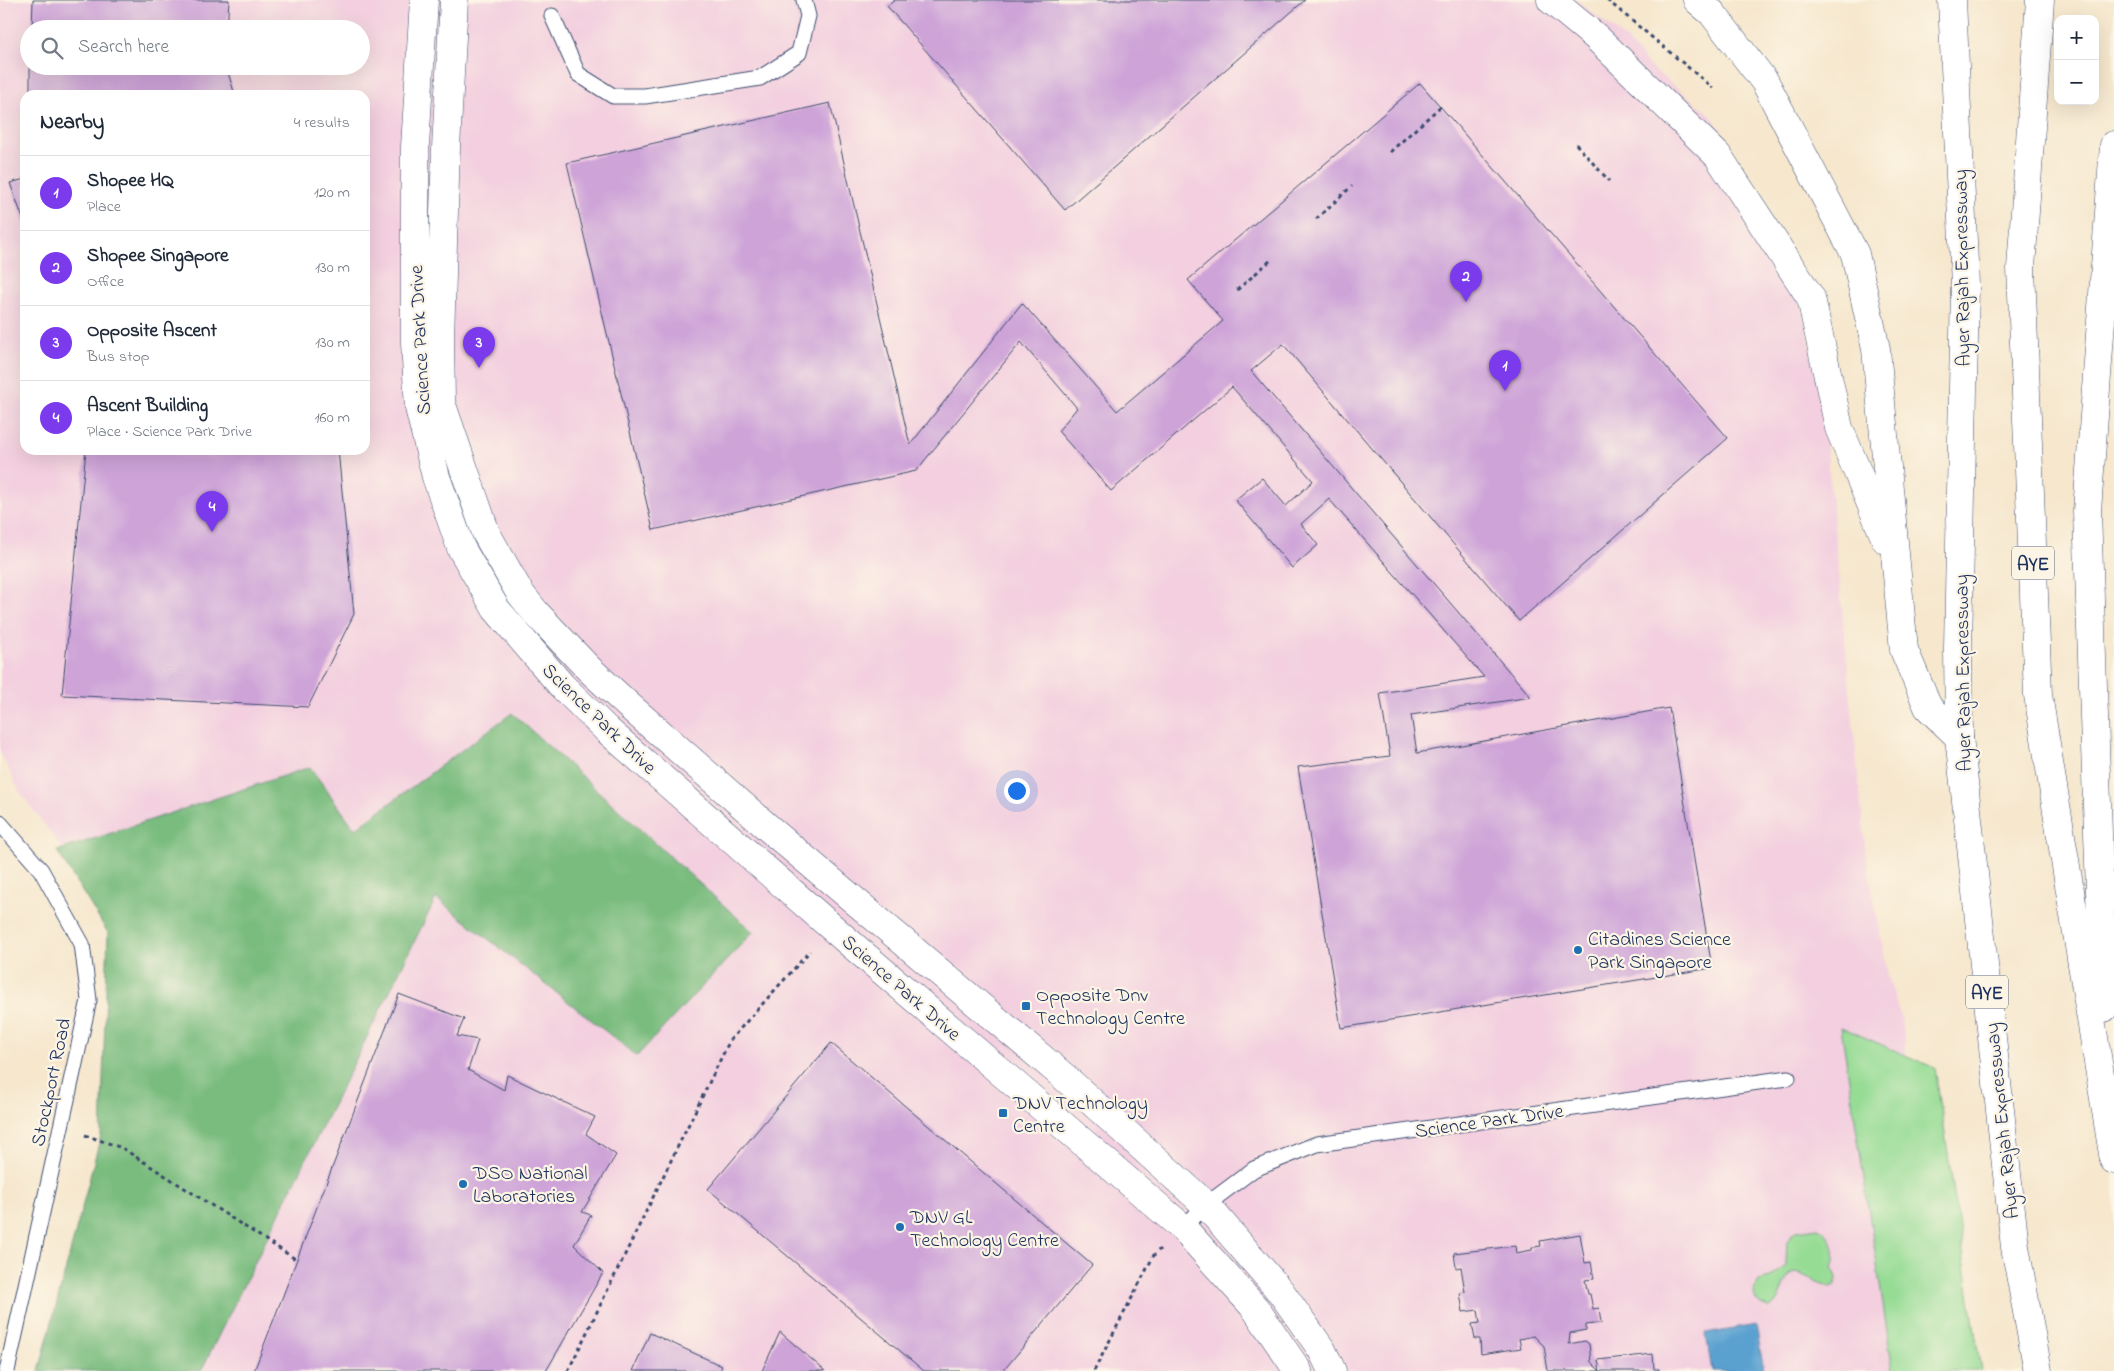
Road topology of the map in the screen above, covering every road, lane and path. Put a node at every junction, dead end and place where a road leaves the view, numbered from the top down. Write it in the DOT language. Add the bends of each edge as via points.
graph roads {
  1 [pos="424,0"];
  2 [pos="454,0"];
  3 [pos="804,0"];
  4 [pos="1551,0"];
  5 [pos="1607,0"];
  6 [pos="1697,0"];
  7 [pos="1952,0"];
  8 [pos="2040,0"];
  9 [pos="552,16"];
  10 [pos="1713,88"];
  11 [pos="1441,106"];
  12 [pos="1576,144"];
  13 [pos="2114,144"];
  14 [pos="415,147"];
  15 [pos="446,148"];
  16 [pos="1390,152"];
  17 [pos="1609,181"];
  18 [pos="1352,186"];
  19 [pos="1316,219"];
  20 [pos="1271,260"];
  21 [pos="1237,290"];
  22 [pos="486,533"];
  23 [pos="461,548"];
  24 [pos="1897,567"];
  25 [pos="520,592"];
  26 [pos="496,609"];
  27 [pos="1960,737"];
  28 [pos="0,824"];
  29 [pos="812,948"];
  30 [pos="1788,1078"];
  31 [pos="2108,1122"];
  32 [pos="60,1127"];
  33 [pos="2114,1160"];
  34 [pos="1206,1205"];
  35 [pos="1183,1228"];
  36 [pos="297,1260"];
  37 [pos="1281,1292"];
  38 [pos="1255,1308"];
  39 [pos="6,1371"];
  40 [pos="568,1371"];
  41 [pos="1094,1371"];
  42 [pos="1298,1371"];
  43 [pos="1332,1371"];
  44 [pos="2038,1371"];
  1 -- 14 [label="main road, Science Park Drive"];
  2 -- 15 [label="main road, Science Park Drive"];
  3 -- 9 [label="lane" via="808,16 800,53 760,78 645,96 613,96 578,74"];
  4 -- 24 [label="main road" via="1596,37 1718,156 1811,298 1839,428"];
  5 -- 10 [label="path"];
  6 -- 24 [label="main road" via="1712,13 1765,82 1855,254 1876,349"];
  7 -- 27 [label="main road, Ayer Rajah Expressway / AYE" via="1965,285 1958,648"];
  8 -- 31 [label="main road, AYE" via="2021,268 2038,696"];
  11 -- 16 [label="path"];
  12 -- 17 [label="path"];
  13 -- 31 [label="main road" via="2086,511"];
  14 -- 15 [label="main road"];
  14 -- 23 [label="main road, Science Park Drive" via="415,342 419,408 436,477"];
  15 -- 22 [label="main road, Science Park Drive" via="441,402"];
  18 -- 19 [label="path"];
  20 -- 21 [label="path"];
  22 -- 23 [label="lane"];
  22 -- 25 [label="main road, Science Park Drive"];
  23 -- 26 [label="main road, Science Park Drive"];
  24 -- 27 [label="main road" via="1904,650 1928,707"];
  25 -- 26 [label="lane"];
  25 -- 34 [label="main road, Science Park Drive" via="588,668 628,705 1062,1075"];
  26 -- 35 [label="main road, Science Park Drive" via="562,686 607,730"];
  27 -- 44 [label="main road, Ayer Rajah Expressway / AYE" via="2015,1247"];
  28 -- 32 [label="lane, Stockport Road" via="41,870 82,944 88,1000"];
  29 -- 40 [label="path" via="730,1040"];
  30 -- 34 [label="lane, Science Park Drive" via="1316,1144 1254,1169"];
  31 -- 33 [label="main road, AYE"];
  32 -- 36 [label="path" via="122,1148"];
  32 -- 39 [label="lane, Stockport Road"];
  34 -- 35 [label="lane, Science Park Drive"];
  34 -- 37 [label="main road, Science Park Drive"];
  35 -- 38 [label="main road, Science Park Drive"];
  35 -- 41 [label="path" via="1154,1255"];
  37 -- 38 [label="main road" via="1253,1281 1245,1288"];
  37 -- 43 [label="main road, Science Park Drive" via="1322,1350"];
  38 -- 42 [label="main road, Science Park Drive"];
}
